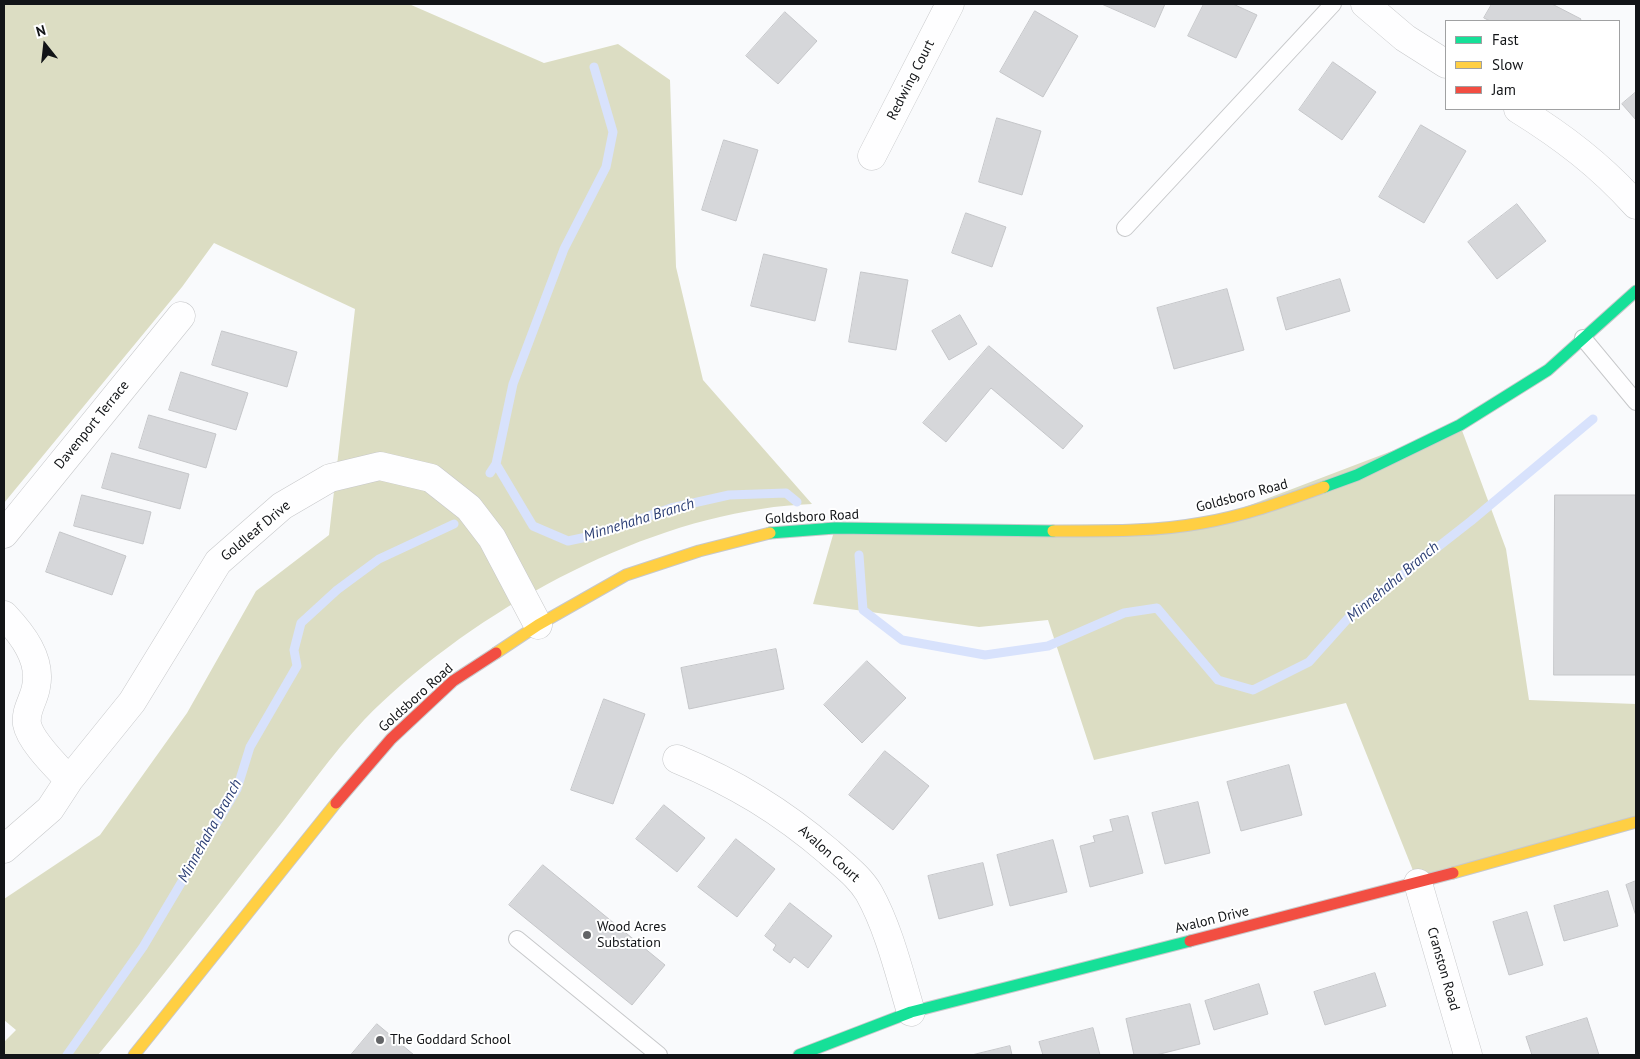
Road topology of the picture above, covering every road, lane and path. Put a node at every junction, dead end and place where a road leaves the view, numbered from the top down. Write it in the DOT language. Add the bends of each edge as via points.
graph roads {
  1 [pos="950,4"];
  2 [pos="1333,4"];
  3 [pos="1365,4"];
  4 [pos="1445,63"];
  5 [pos="1520,110"];
  6 [pos="872,156"];
  7 [pos="1636,205"];
  8 [pos="1125,228"];
  9 [pos="1636,291"];
  10 [pos="181,316"];
  11 [pos="1583,338"];
  12 [pos="1636,402"];
  13 [pos="4,534"];
  14 [pos="4,616"];
  15 [pos="538,625"];
  16 [pos="677,759"];
  17 [pos="69,780"];
  18 [pos="1636,822"];
  19 [pos="4,849"];
  20 [pos="1418,883"];
  21 [pos="517,939"];
  22 [pos="911,1012"];
  23 [pos="134,1055"];
  24 [pos="659,1055"];
  25 [pos="799,1055"];
  26 [pos="1468,1055"];
  1 -- 6 [label="street, Redwing Court"];
  2 -- 8 [label="lane"];
  3 -- 4 [label="street" via="1405,38"];
  5 -- 7 [label="street" via="1564,138"];
  9 -- 11 [label="main road, Goldsboro Road"];
  10 -- 13 [label="street, Davenport Terrace"];
  11 -- 12 [label="lane"];
  11 -- 15 [label="main road, Goldsboro Road" via="1548,370 1460,425 1357,476 1249,511 1203,523 1139,530 1018,532 835,528 767,533 699,550 626,575"];
  14 -- 17 [label="street" via="18,629 36,665 36,686 28,708 27,725 36,742"];
  15 -- 17 [label="street, Goldleaf Drive" via="492,538 469,508 431,478 380,466 330,478 282,506 218,562 132,702"];
  15 -- 23 [label="main road, Goldsboro Road" via="454,681 391,739 351,784"];
  16 -- 22 [label="street, Avalon Court" via="720,777 792,821 858,877 883,923"];
  17 -- 19 [label="street, Goldleaf Drive" via="50,808"];
  18 -- 20 [label="main road, Avalon Drive"];
  20 -- 22 [label="main road, Avalon Drive"];
  20 -- 26 [label="street, Cranston Road"];
  21 -- 24 [label="lane"];
  22 -- 25 [label="main road, Avalon Drive"];
}
